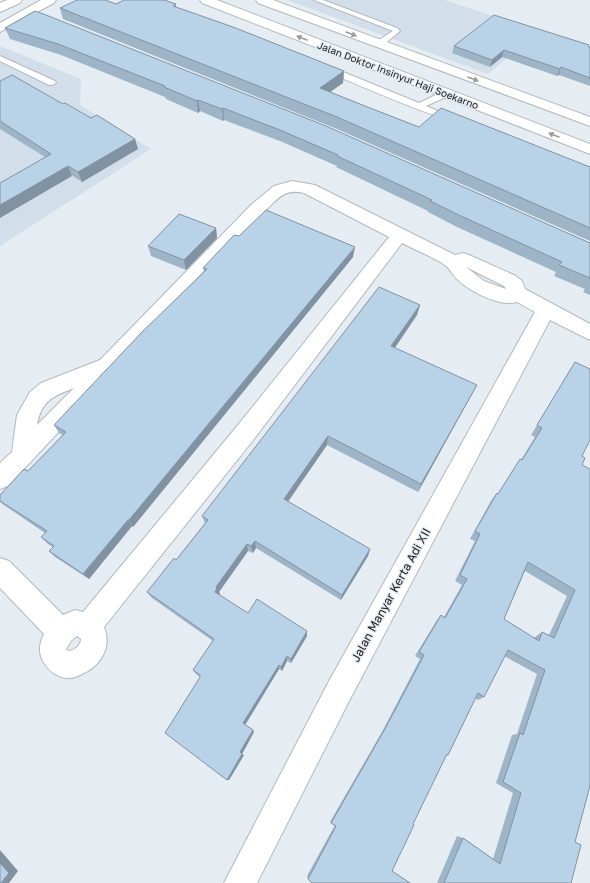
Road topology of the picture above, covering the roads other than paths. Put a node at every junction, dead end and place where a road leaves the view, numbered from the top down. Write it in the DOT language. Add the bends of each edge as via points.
graph roads {
  1 [pos="16,0"];
  2 [pos="206,0"];
  3 [pos="262,0"];
  4 [pos="317,0"];
  5 [pos="38,4"];
  6 [pos="0,8"];
  7 [pos="43,17"];
  8 [pos="0,28"];
  9 [pos="379,44"];
  10 [pos="0,58"];
  11 [pos="318,65"];
  12 [pos="52,83"];
  13 [pos="445,94"];
  14 [pos="419,106"];
  15 [pos="456,120"];
  16 [pos="590,122"];
  17 [pos="590,149"];
  18 [pos="400,234"];
  19 [pos="546,310"];
  20 [pos="590,333"];
  21 [pos="111,364"];
  22 [pos="22,456"];
  23 [pos="0,479"];
  24 [pos="0,570"];
  25 [pos="88,626"];
  26 [pos="60,631"];
  27 [pos="240,883"];
  1 -- 6 [label="street"];
  13 -- 2 [label="street, Jalan Doktor Insinyur Haji Soekarno, one-way"];
  3 -- 9 [label="street, Jalan Doktor Insinyur Haji Soekarno, one-way"];
  4 -- 9 [label="lane" via="397,31"];
  5 -- 7 [label="street"];
  5 -- 8 [label="street"];
  9 -- 16 [label="street, Jalan Doktor Insinyur Haji Soekarno, one-way"];
  10 -- 12 [label="lane"];
  11 -- 14 [label="lane"];
  13 -- 14 [label="lane"];
  17 -- 13 [label="street, Jalan Doktor Insinyur Haji Soekarno, one-way"];
  14 -- 15 [label="lane"];
  18 -- 19 [label="street" via="453,262 463,277 497,295 511,297 516,293"];
  18 -- 21 [label="street" via="309,189 288,185 257,209"];
  18 -- 25 [label="street" via="246,432"];
  19 -- 20 [label="street"];
  19 -- 27 [label="street, Jalan Manyar Kerta Adi XII" via="342,686"];
  21 -- 22 [label="street"];
  21 -- 22 [label="street" via="48,389 37,398 28,415"];
  22 -- 23 [label="street"];
  24 -- 26 [label="street"];
  25 -- 26 [label="street" via="74,623"];
  25 -- 26 [label="street" via="94,636 93,648 85,660 73,665 61,663 54,655 54,643"];
}
